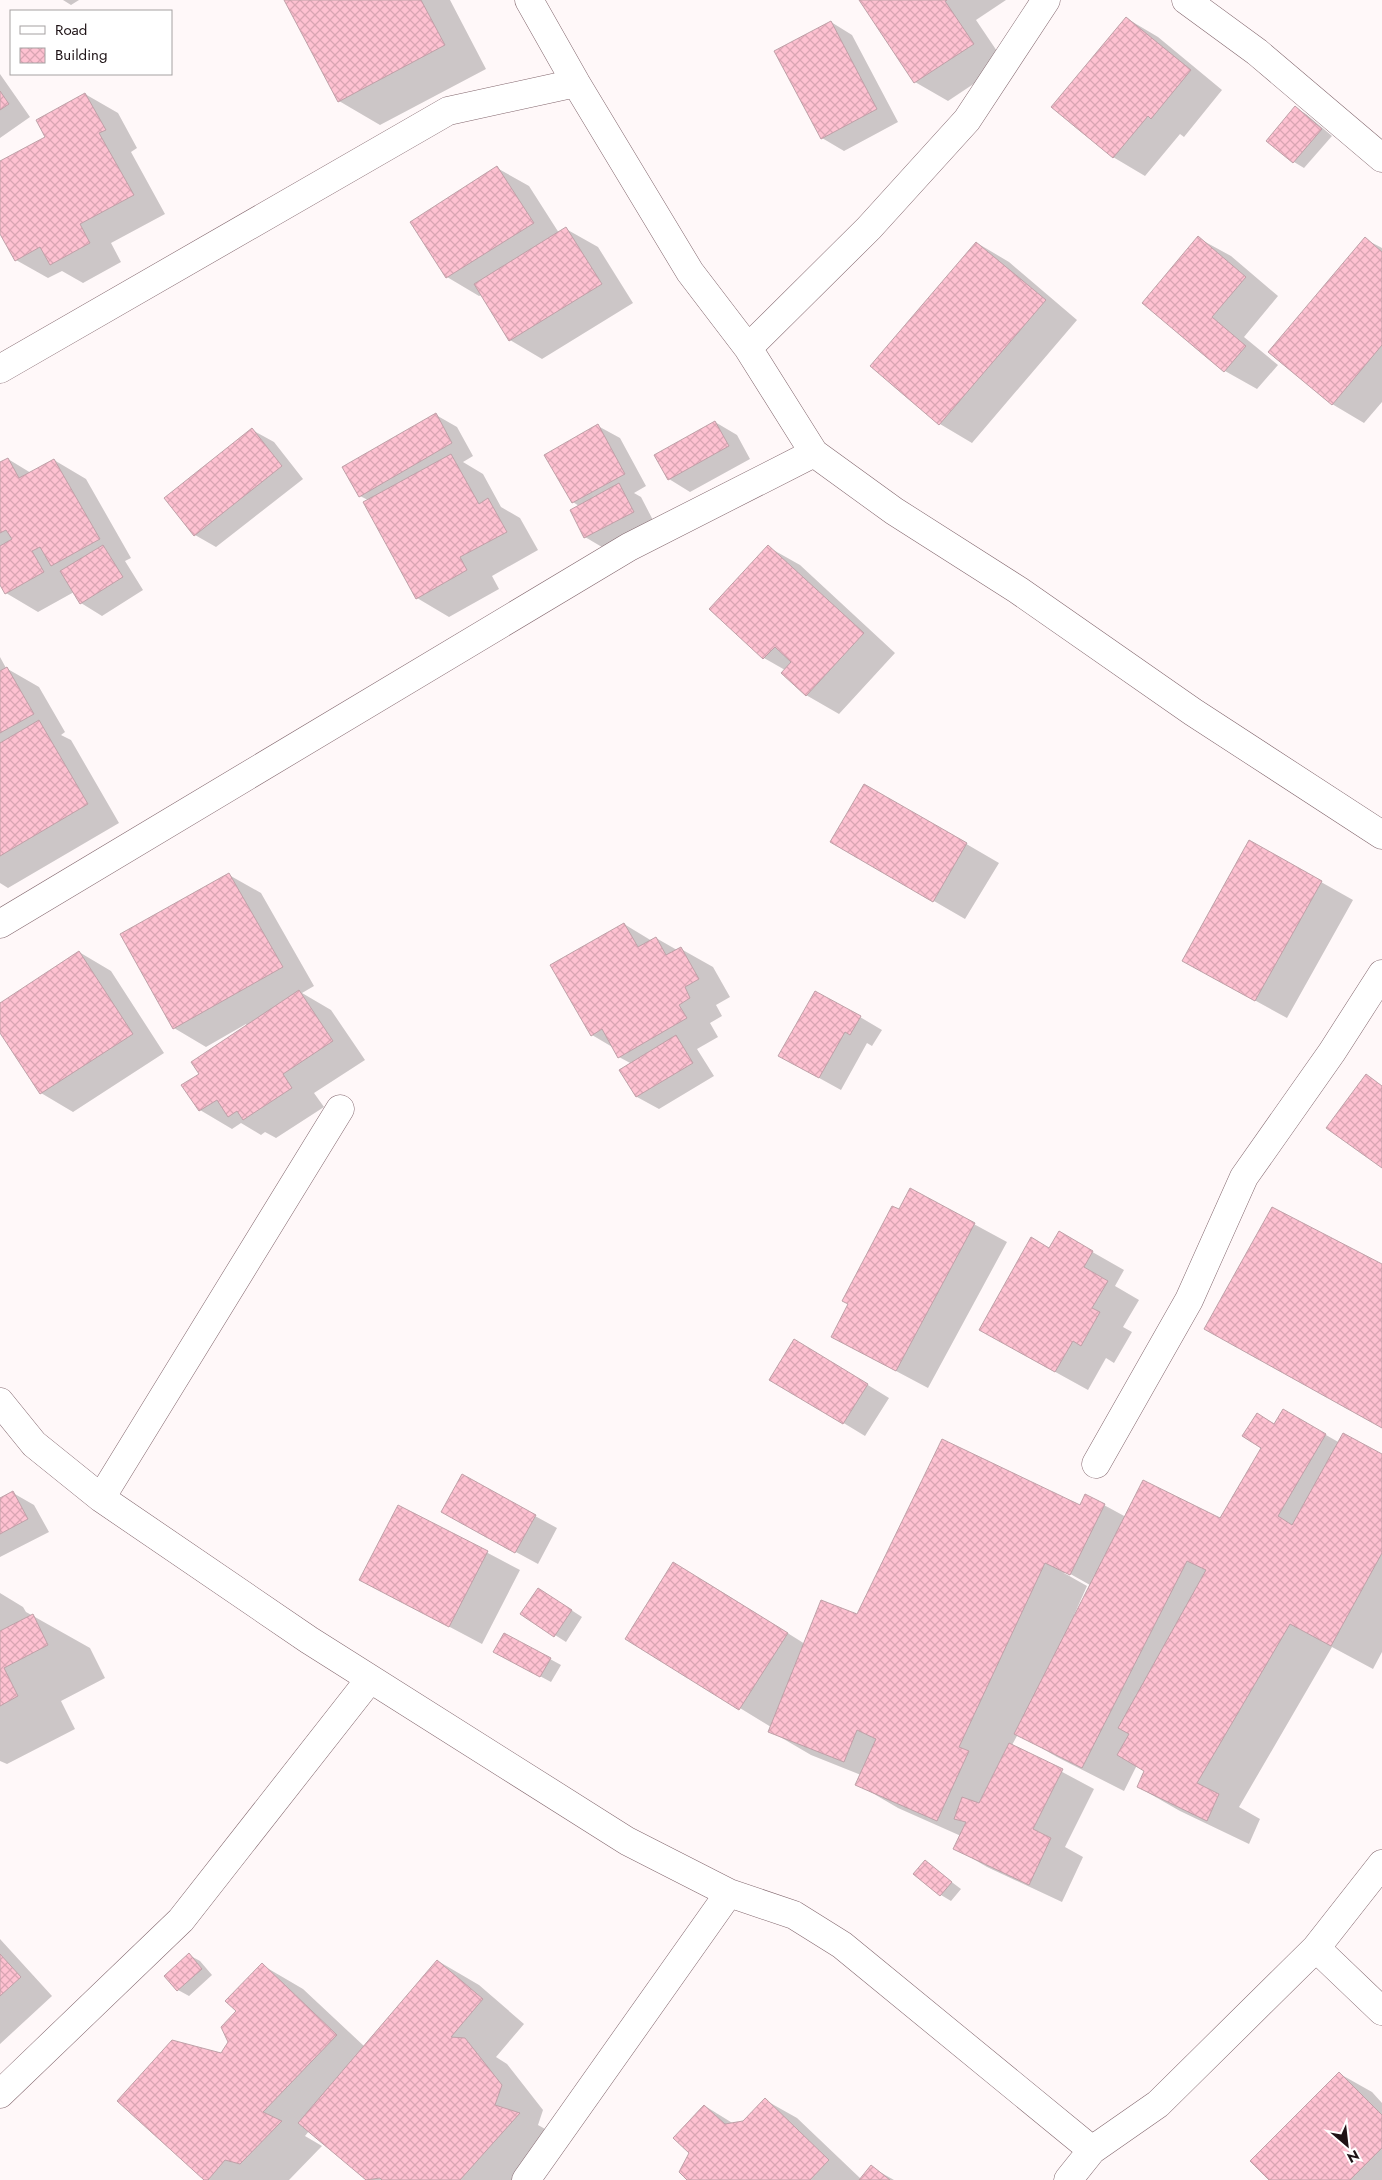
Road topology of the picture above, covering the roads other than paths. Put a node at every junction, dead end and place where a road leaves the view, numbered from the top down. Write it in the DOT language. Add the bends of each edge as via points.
graph roads {
  1 [pos="529,0"];
  2 [pos="1046,0"];
  3 [pos="1186,0"];
  4 [pos="576,83"];
  5 [pos="1382,158"];
  6 [pos="748,348"];
  7 [pos="0,369"];
  8 [pos="814,453"];
  9 [pos="1382,835"];
  10 [pos="0,924"];
  11 [pos="1382,974"];
  12 [pos="340,1109"];
  13 [pos="0,1402"];
  14 [pos="1096,1464"];
  15 [pos="101,1498"];
  16 [pos="370,1679"];
  17 [pos="1382,1864"];
  18 [pos="729,1893"];
  19 [pos="1316,1948"];
  20 [pos="1382,2011"];
  21 [pos="0,2094"];
  22 [pos="1092,2150"];
  23 [pos="526,2180"];
  24 [pos="1068,2180"];
  1 -- 4 [label="street"];
  2 -- 6 [label="street" via="966,120 869,228"];
  3 -- 5 [label="street" via="1257,52"];
  4 -- 6 [label="street" via="690,272"];
  4 -- 7 [label="street" via="448,111"];
  6 -- 8 [label="street"];
  8 -- 9 [label="street" via="894,511 1018,590 1193,712"];
  8 -- 10 [label="street" via="629,547"];
  11 -- 14 [label="street" via="1332,1052 1244,1177 1189,1300"];
  12 -- 15 [label="street"];
  13 -- 15 [label="street" via="34,1444"];
  15 -- 16 [label="street"];
  16 -- 18 [label="street" via="627,1841"];
  16 -- 21 [label="street" via="181,1920"];
  17 -- 19 [label="street"];
  18 -- 22 [label="street" via="794,1915 842,1945"];
  18 -- 23 [label="street"];
  19 -- 20 [label="street"];
  19 -- 22 [label="street" via="1158,2104"];
  22 -- 24 [label="street"];
}
